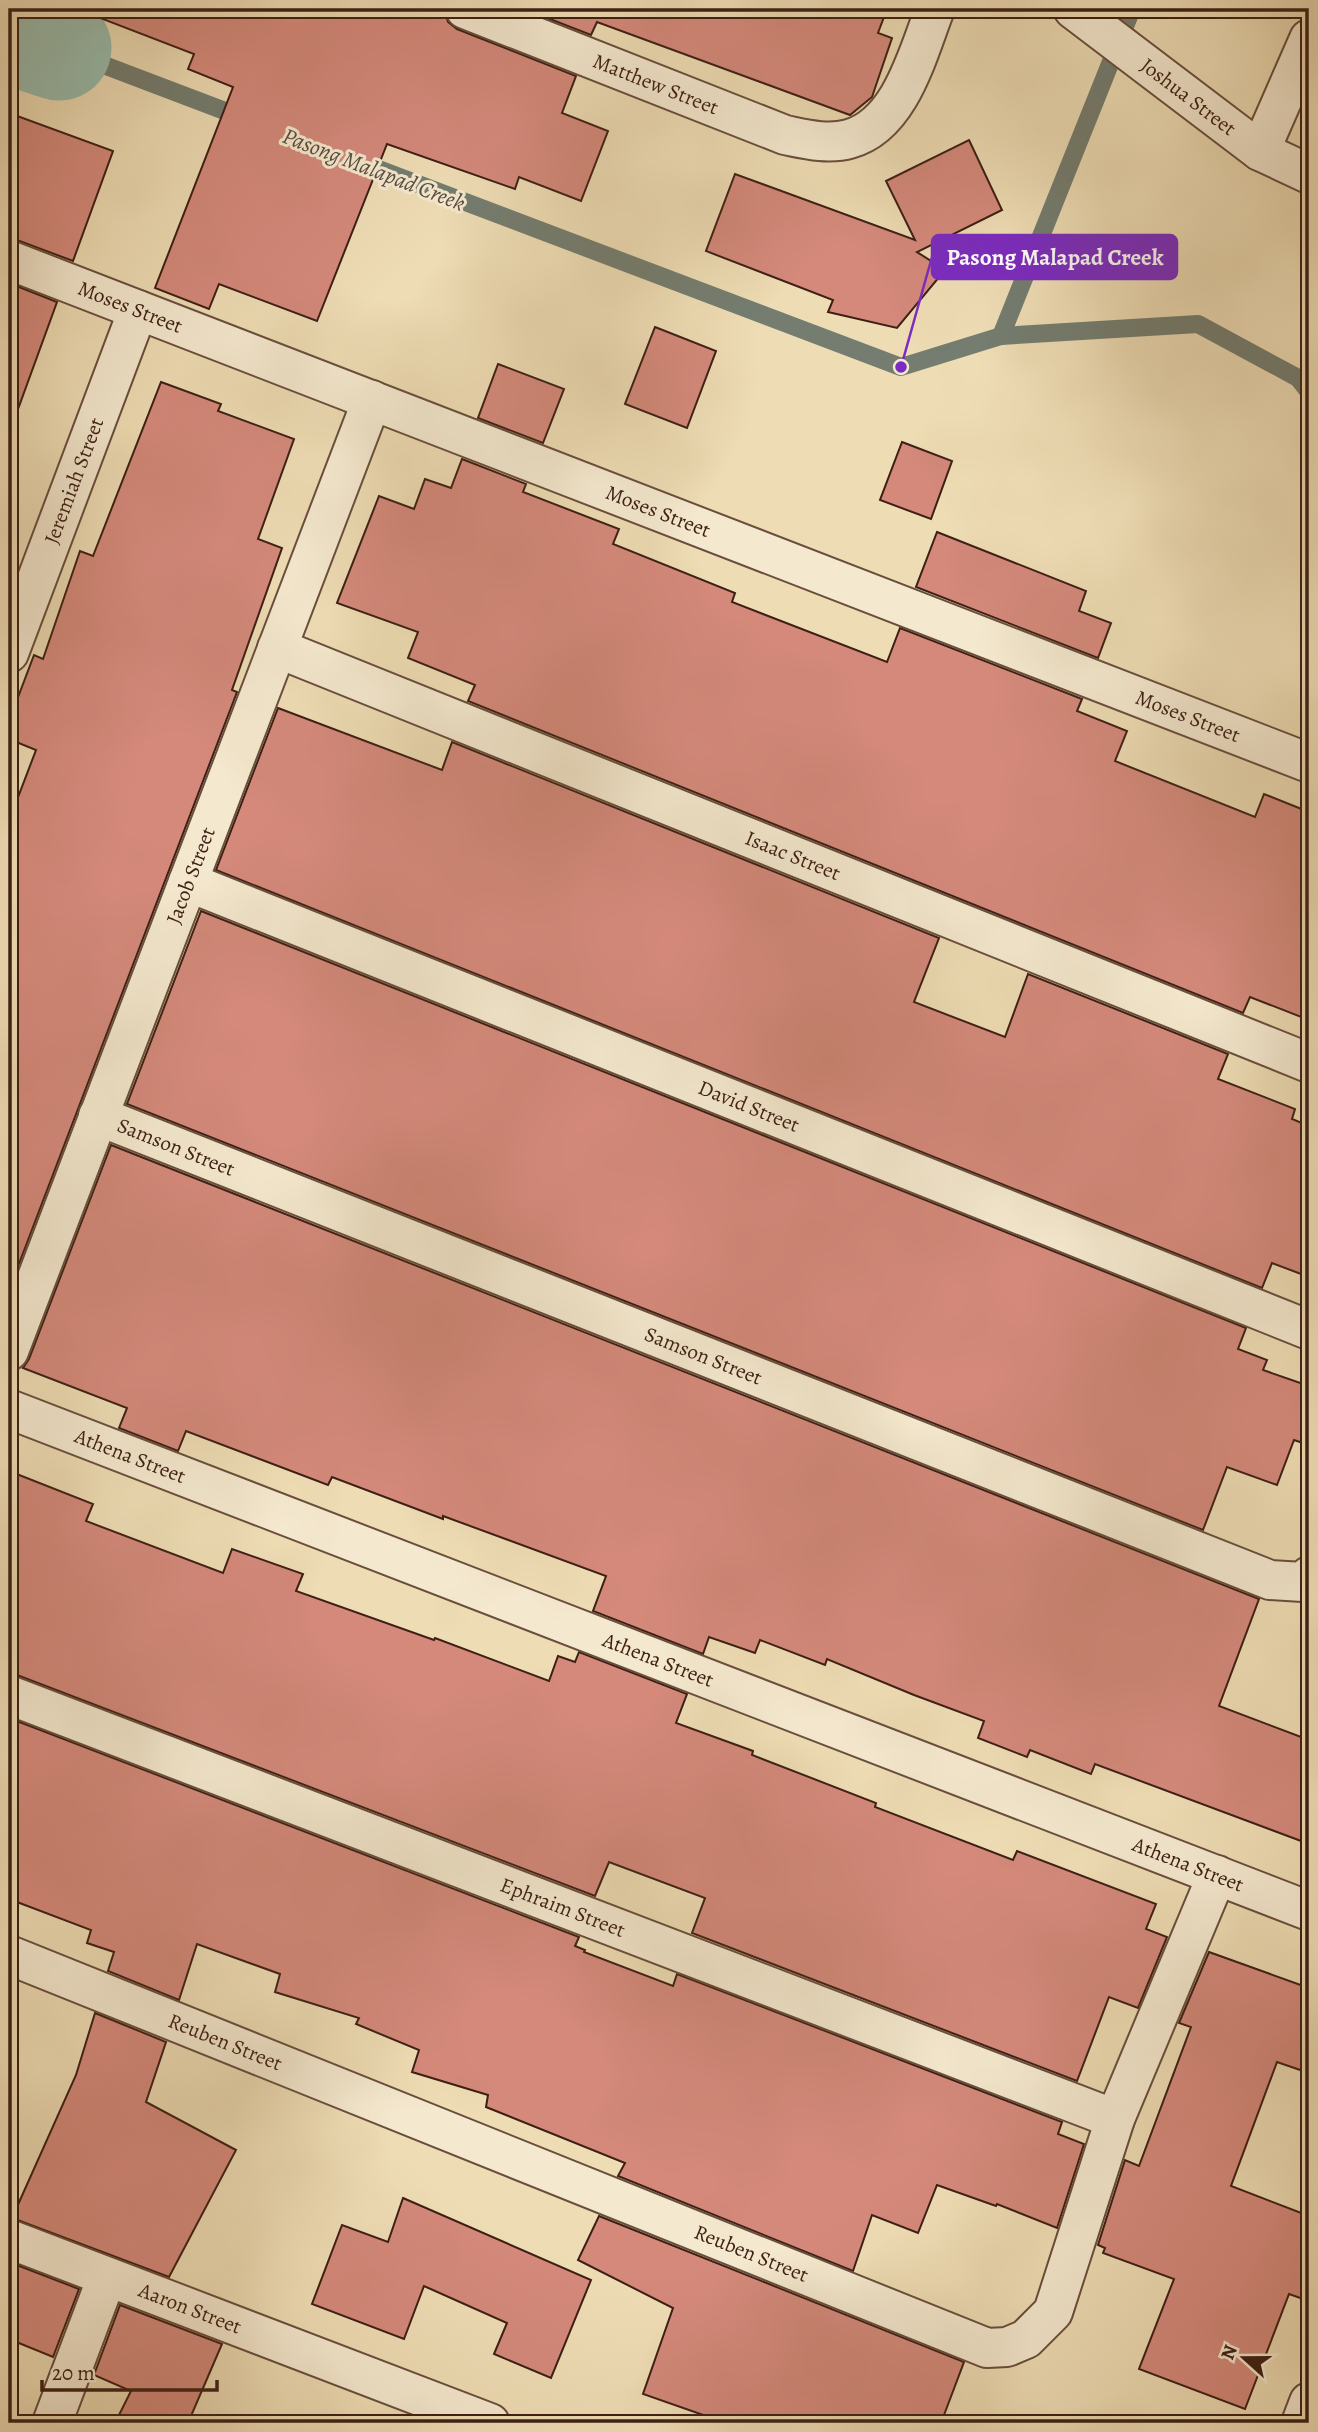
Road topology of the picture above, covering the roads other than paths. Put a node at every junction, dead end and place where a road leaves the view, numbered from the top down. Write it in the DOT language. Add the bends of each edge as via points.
graph roads {
  1 [pos="465,9"];
  2 [pos="935,9"];
  3 [pos="1073,9"];
  4 [pos="1309,39"];
  5 [pos="1260,151"];
  6 [pos="1309,174"];
  7 [pos="9,260"];
  8 [pos="138,310"];
  9 [pos="372,400"];
  10 [pos="277,648"];
  11 [pos="9,653"];
  12 [pos="1309,763"];
  13 [pos="188,882"];
  14 [pos="1309,1063"];
  15 [pos="98,1116"];
  16 [pos="1309,1330"];
  17 [pos="9,1351"];
  18 [pos="9,1409"];
  19 [pos="1309,1576"];
  20 [pos="9,1695"];
  21 [pos="1217,1874"];
  22 [pos="1309,1911"];
  23 [pos="9,1955"];
  24 [pos="1115,2119"];
  25 [pos="9,2239"];
  26 [pos="107,2277"];
  27 [pos="1309,2402"];
  28 [pos="52,2423"];
  29 [pos="490,2423"];
  30 [pos="1301,2423"];
  1 -- 2 [label="street, Matthew Street" via="785,135 817,141 849,139 876,125 899,99"];
  3 -- 5 [label="street, Joshua Street"];
  4 -- 5 [label="street"];
  5 -- 6 [label="street, Joshua Street"];
  7 -- 8 [label="street, Moses Street"];
  8 -- 9 [label="street, Moses Street"];
  8 -- 11 [label="street, Jeremiah Street"];
  9 -- 10 [label="street, Jacob Street"];
  9 -- 12 [label="street, Moses Street"];
  10 -- 13 [label="street, Jacob Street"];
  10 -- 14 [label="street, Isaac Street"];
  13 -- 15 [label="street, Jacob Street"];
  13 -- 16 [label="street, David Street"];
  15 -- 17 [label="street, Jacob Street"];
  15 -- 19 [label="street, Samson Street" via="1270,1580 1303,1582"];
  18 -- 21 [label="street, Athena Street"];
  20 -- 24 [label="street, Ephraim Street"];
  21 -- 22 [label="street, Athena Street"];
  21 -- 24 [label="street, Reuben Street"];
  23 -- 24 [label="street, Reuben Street" via="987,2348 1007,2347 1026,2339 1053,2312"];
  25 -- 26 [label="street, Aaron Street"];
  26 -- 28 [label="street"];
  26 -- 29 [label="street, Aaron Street"];
  27 -- 30 [label="street"];
}
